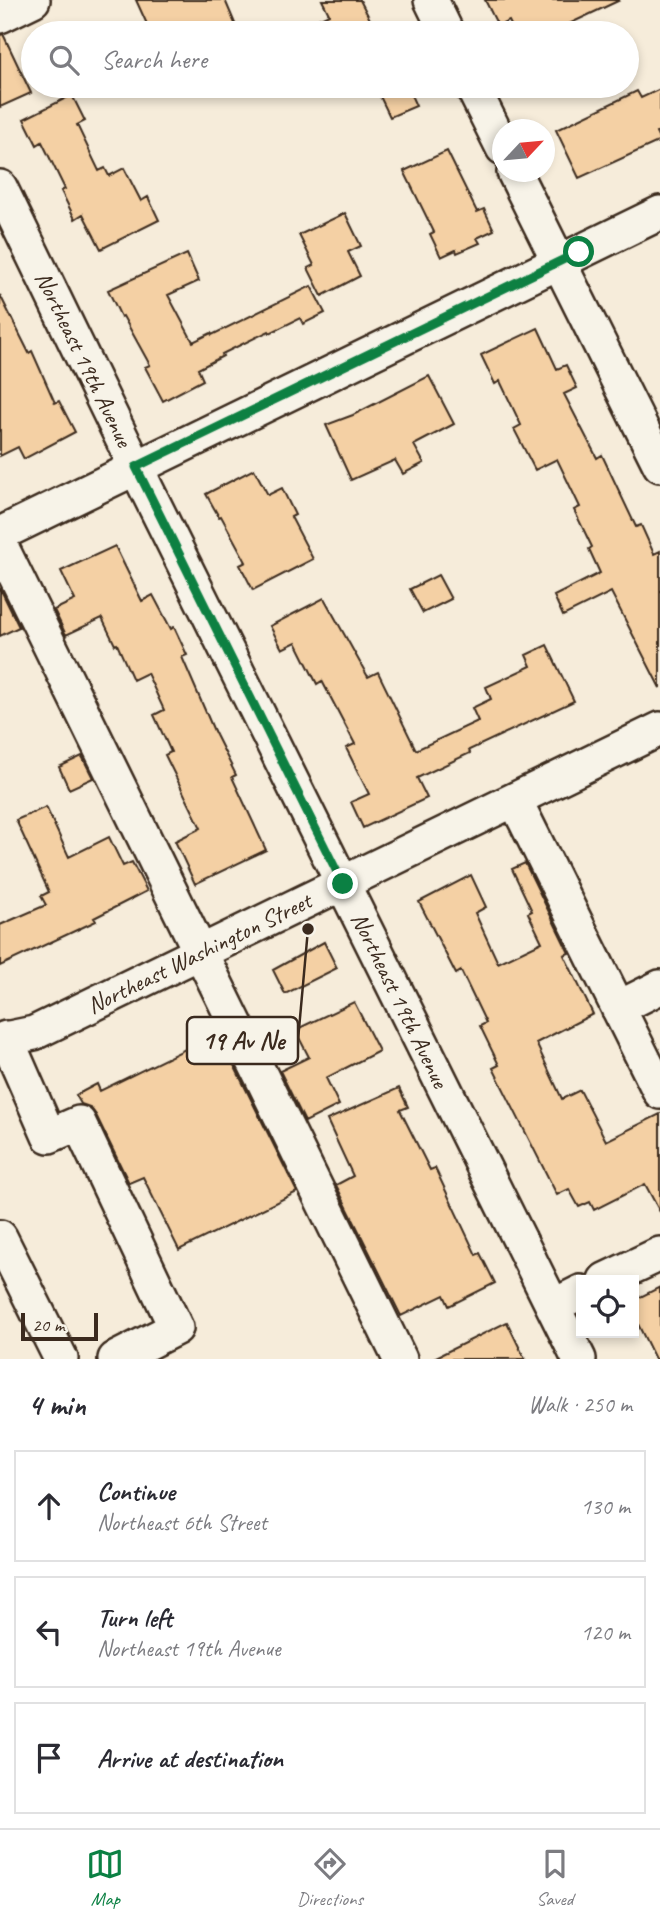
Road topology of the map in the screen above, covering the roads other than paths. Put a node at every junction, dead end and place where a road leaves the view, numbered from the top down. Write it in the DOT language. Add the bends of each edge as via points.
graph roads {
  1 [pos="33,0"];
  2 [pos="431,0"];
  3 [pos="0,16"];
  4 [pos="441,21"];
  5 [pos="478,98"];
  6 [pos="492,127"];
  7 [pos="519,182"];
  8 [pos="0,187"];
  9 [pos="660,213"];
  10 [pos="558,263"];
  11 [pos="660,464"];
  12 [pos="136,467"];
  13 [pos="0,534"];
  14 [pos="0,544"];
  15 [pos="660,729"];
  16 [pos="515,800"];
  17 [pos="343,884"];
  18 [pos="199,953"];
  19 [pos="660,987"];
  20 [pos="618,1008"];
  21 [pos="3,1039"];
  22 [pos="660,1092"];
  23 [pos="0,1237"];
  24 [pos="660,1254"];
  25 [pos="616,1275"];
  26 [pos="567,1299"];
  27 [pos="61,1359"];
  28 [pos="116,1359"];
  29 [pos="400,1359"];
  30 [pos="579,1359"];
  1 -- 3 [label="street"];
  2 -- 4 [label="street"];
  5 -- 6 [label="street"];
  7 -- 10 [label="street"];
  8 -- 12 [label="street, Northeast 19th Avenue"];
  9 -- 10 [label="street"];
  10 -- 11 [label="street"];
  10 -- 12 [label="street"];
  12 -- 13 [label="street"];
  12 -- 17 [label="street, Northeast 19th Avenue"];
  14 -- 18 [label="street"];
  15 -- 16 [label="street, Northeast Washington Street"];
  16 -- 17 [label="street, Northeast Washington Street"];
  16 -- 20 [label="street"];
  17 -- 18 [label="street, Northeast Washington Street"];
  17 -- 26 [label="street, Northeast 19th Avenue"];
  18 -- 21 [label="street, Northeast Washington Street" via="34,1033"];
  18 -- 29 [label="street"];
  19 -- 20 [label="street"];
  20 -- 22 [label="street"];
  21 -- 28 [label="street" via="49,1136 79,1123 176,1328"];
  23 -- 27 [label="street"];
  24 -- 25 [label="street"];
  26 -- 30 [label="street, Northeast 19th Avenue"];
}
